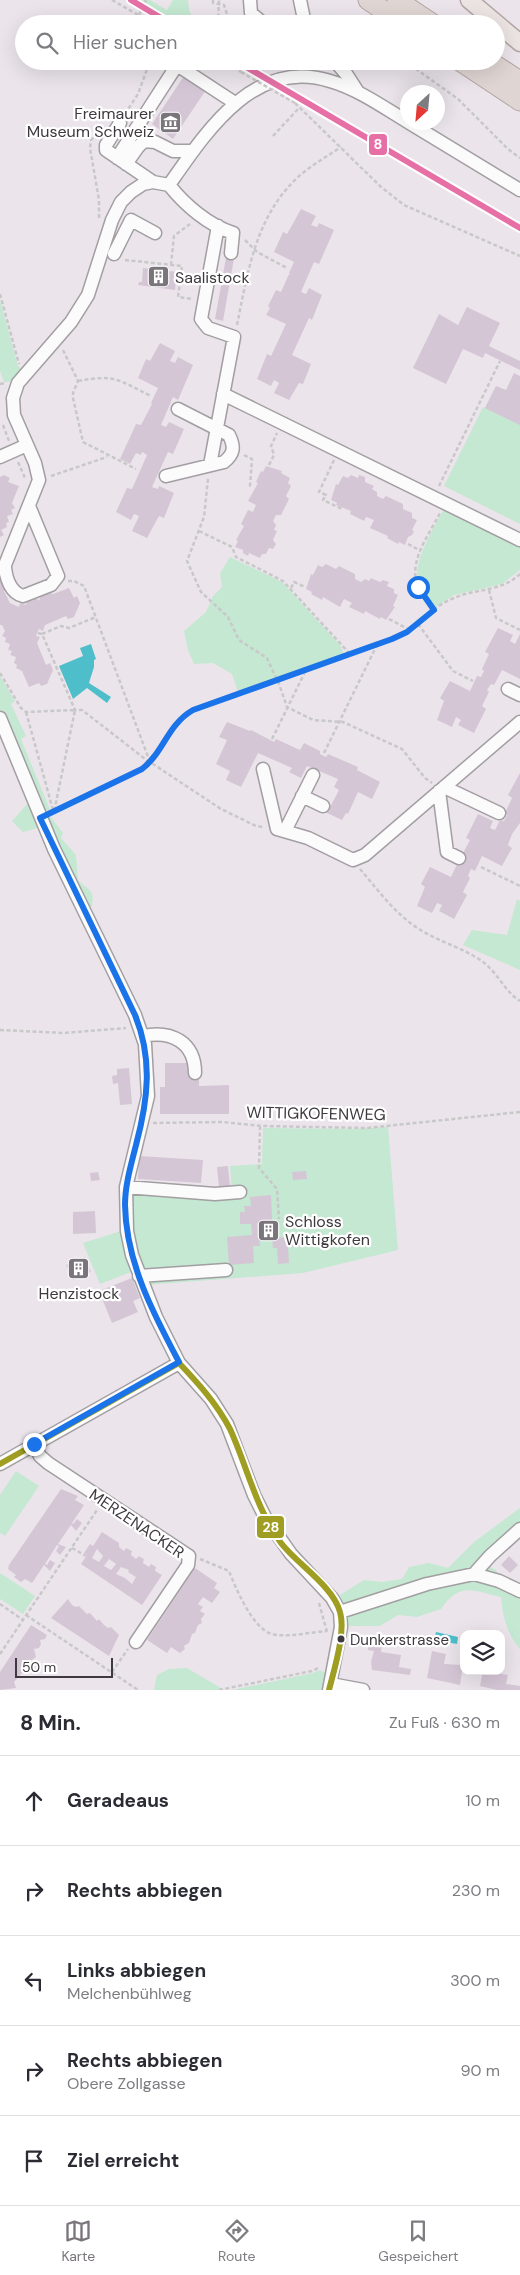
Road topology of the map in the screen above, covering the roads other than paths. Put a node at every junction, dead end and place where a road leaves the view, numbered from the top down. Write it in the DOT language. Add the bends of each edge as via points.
graph roads {
  1 [pos="250,0"];
  2 [pos="300,0"];
  3 [pos="368,0"];
  4 [pos="397,0"];
  5 [pos="470,0"];
  6 [pos="252,15"];
  7 [pos="303,15"];
  8 [pos="390,15"];
  9 [pos="420,15"];
  10 [pos="487,15"];
  11 [pos="505,30"];
  12 [pos="520,43"];
  13 [pos="174,70"];
  14 [pos="185,70"];
  15 [pos="343,70"];
  16 [pos="474,70"];
  17 [pos="503,70"];
  18 [pos="520,82"];
  19 [pos="358,92"];
  20 [pos="520,101"];
  21 [pos="235,103"];
  22 [pos="400,117"];
  23 [pos="120,123"];
  24 [pos="421,130"];
  25 [pos="193,151"];
  26 [pos="122,161"];
  27 [pos="153,182"];
  28 [pos="169,185"];
  29 [pos="520,190"];
  30 [pos="216,225"];
  31 [pos="155,233"];
  32 [pos="109,251"];
  33 [pos="231,252"];
  34 [pos="125,260"];
  35 [pos="212,330"];
  36 [pos="223,394"];
  37 [pos="178,410"];
  38 [pos="216,428"];
  39 [pos="27,445"];
  40 [pos="0,457"];
  41 [pos="210,465"];
  42 [pos="166,476"];
  43 [pos="31,501"];
  44 [pos="520,540"];
  45 [pos="0,718"];
  46 [pos="520,722"];
  47 [pos="263,770"];
  48 [pos="312,774"];
  49 [pos="442,789"];
  50 [pos="302,796"];
  51 [pos="323,806"];
  52 [pos="499,813"];
  53 [pos="281,830"];
  54 [pos="459,858"];
  55 [pos="141,1031"];
  56 [pos="196,1073"];
  57 [pos="126,1187"];
  58 [pos="240,1192"];
  59 [pos="226,1270"];
  60 [pos="139,1276"];
  61 [pos="179,1362"];
  62 [pos="34,1444"];
  63 [pos="0,1464"];
  64 [pos="520,1529"];
  65 [pos="474,1574"];
  66 [pos="520,1591"];
  67 [pos="340,1612"];
  68 [pos="136,1642"];
  69 [pos="330,1687"];
  70 [pos="363,1690"];
  1 -- 6 [label="street"];
  2 -- 7 [label="street"];
  3 -- 8 [label="highway"];
  4 -- 9 [label="highway"];
  5 -- 10 [label="main road"];
  11 -- 12 [label="main road"];
  13 -- 26 [label="street"];
  14 -- 21 [label="street"];
  15 -- 19 [label="street"];
  16 -- 20 [label="highway"];
  17 -- 18 [label="highway"];
  19 -- 21 [label="street" via="324,79 297,77 266,84"];
  19 -- 22 [label="street"];
  21 -- 25 [label="street"];
  23 -- 26 [label="street" via="105,147 107,152"];
  24 -- 29 [label="street"];
  25 -- 26 [label="street" via="173,151 144,141"];
  25 -- 28 [label="street"];
  26 -- 27 [label="street"];
  27 -- 28 [label="street"];
  27 -- 32 [label="street" via="138,187 121,202 112,220"];
  28 -- 30 [label="street" via="178,197"];
  30 -- 33 [label="street" via="233,233"];
  30 -- 35 [label="street" via="201,316 205,326"];
  30 -- 35 [label="street" via="198,300 197,318"];
  31 -- 32 [label="street" via="131,220"];
  32 -- 34 [label="street"];
  32 -- 39 [label="street" via="71,322 18,383 13,398 14,415"];
  35 -- 36 [label="street" via="234,337"];
  36 -- 38 [label="street"];
  36 -- 44 [label="street"];
  37 -- 38 [label="street"];
  38 -- 41 [label="street"];
  38 -- 41 [label="street" via="229,436 233,449 224,462"];
  39 -- 40 [label="street"];
  39 -- 43 [label="street" via="39,480"];
  41 -- 42 [label="street"];
  43 -- 43 [label="street" via="58,576 51,586 23,596 14,592 5,567"];
  45 -- 55 [label="street" via="40,818"];
  46 -- 49 [label="street"];
  47 -- 53 [label="street"];
  48 -- 50 [label="street"];
  49 -- 52 [label="street"];
  49 -- 53 [label="street" via="365,855 353,860 308,838"];
  49 -- 54 [label="street" via="448,852"];
  50 -- 51 [label="street"];
  50 -- 53 [label="street"];
  55 -- 56 [label="street" via="162,1034 181,1042 194,1057"];
  55 -- 57 [label="street" via="147,1063 148,1096"];
  57 -- 58 [label="street" via="216,1194"];
  57 -- 60 [label="street" via="127,1231"];
  59 -- 60 [label="street"];
  60 -- 61 [label="street"];
  61 -- 62 [label="street"];
  61 -- 67 [label="street" via="211,1399 227,1424 254,1495 272,1529 332,1598"];
  62 -- 63 [label="street"];
  62 -- 68 [label="street, MERZENACKER" via="48,1463 189,1556 188,1565"];
  64 -- 65 [label="street"];
  65 -- 66 [label="street" via="499,1580"];
  65 -- 67 [label="street" via="427,1584"];
  67 -- 69 [label="street" via="342,1620"];
  69 -- 70 [label="street"];
}
